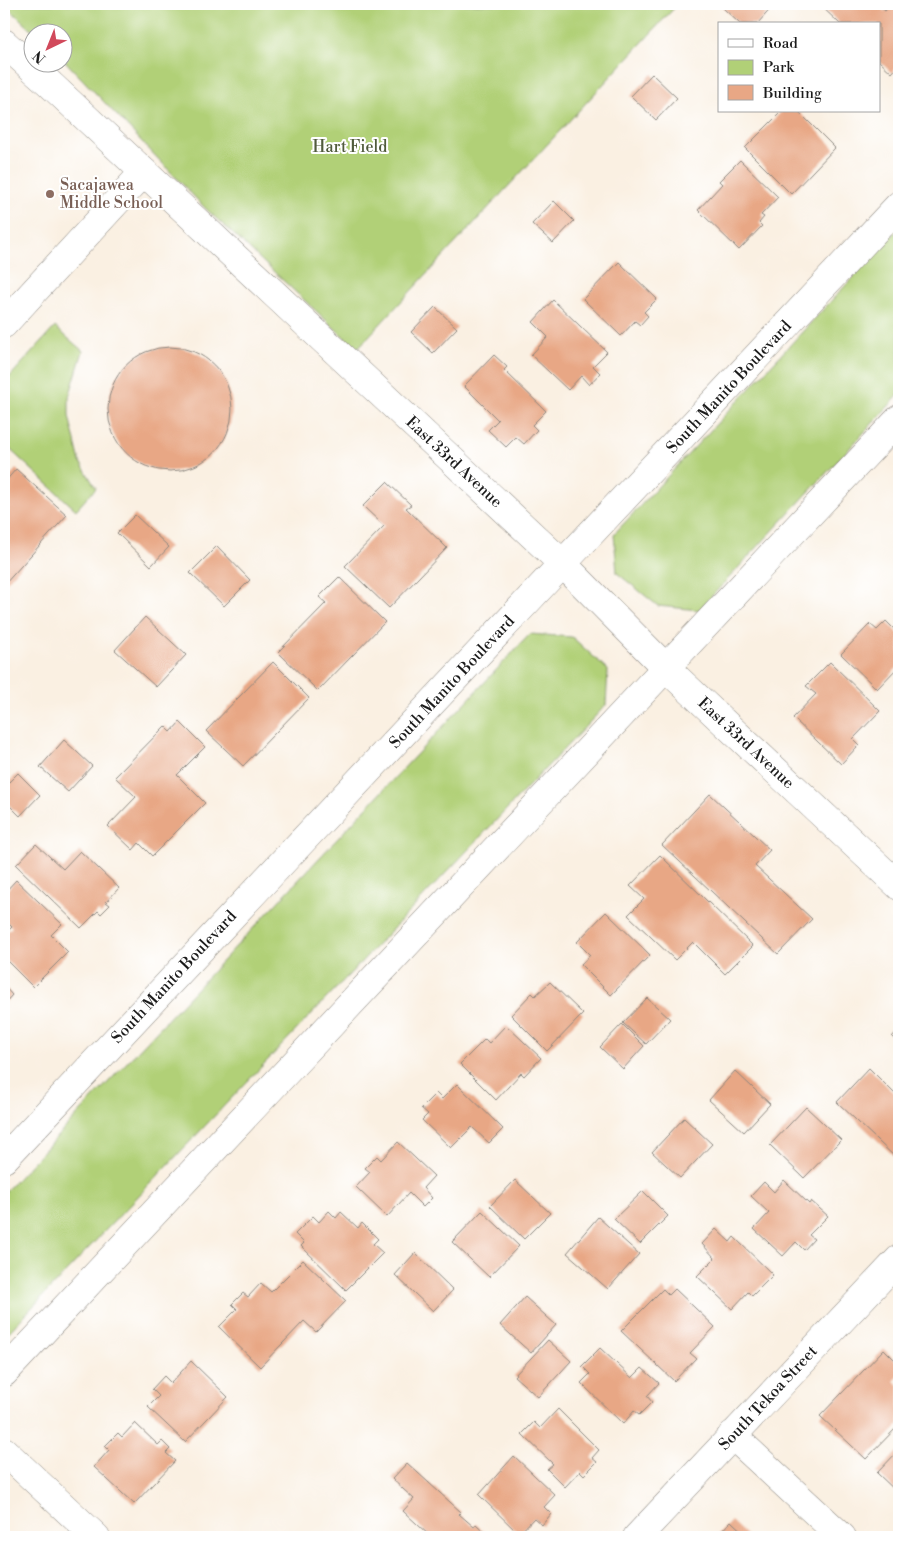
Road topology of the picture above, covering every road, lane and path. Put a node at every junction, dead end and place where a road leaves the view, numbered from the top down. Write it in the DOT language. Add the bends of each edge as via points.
graph roads {
  1 [pos="4,43"];
  2 [pos="144,172"];
  3 [pos="899,205"];
  4 [pos="4,324"];
  5 [pos="899,419"];
  6 [pos="563,564"];
  7 [pos="666,668"];
  8 [pos="899,886"];
  9 [pos="4,1159"];
  10 [pos="899,1258"];
  11 [pos="4,1372"];
  12 [pos="732,1435"];
  13 [pos="4,1451"];
  14 [pos="96,1537"];
  15 [pos="637,1537"];
  16 [pos="842,1537"];
  1 -- 2 [label="street, East 33rd Avenue"];
  2 -- 4 [label="street"];
  2 -- 6 [label="street, East 33rd Avenue"];
  3 -- 6 [label="street, South Manito Boulevard"];
  5 -- 7 [label="street"];
  6 -- 7 [label="street, East 33rd Avenue"];
  6 -- 9 [label="street, South Manito Boulevard"];
  7 -- 8 [label="street, East 33rd Avenue"];
  7 -- 11 [label="street"];
  10 -- 12 [label="street, South Tekoa Street"];
  12 -- 15 [label="street, South Tekoa Street"];
  12 -- 16 [label="street"];
  13 -- 14 [label="street"];
}
